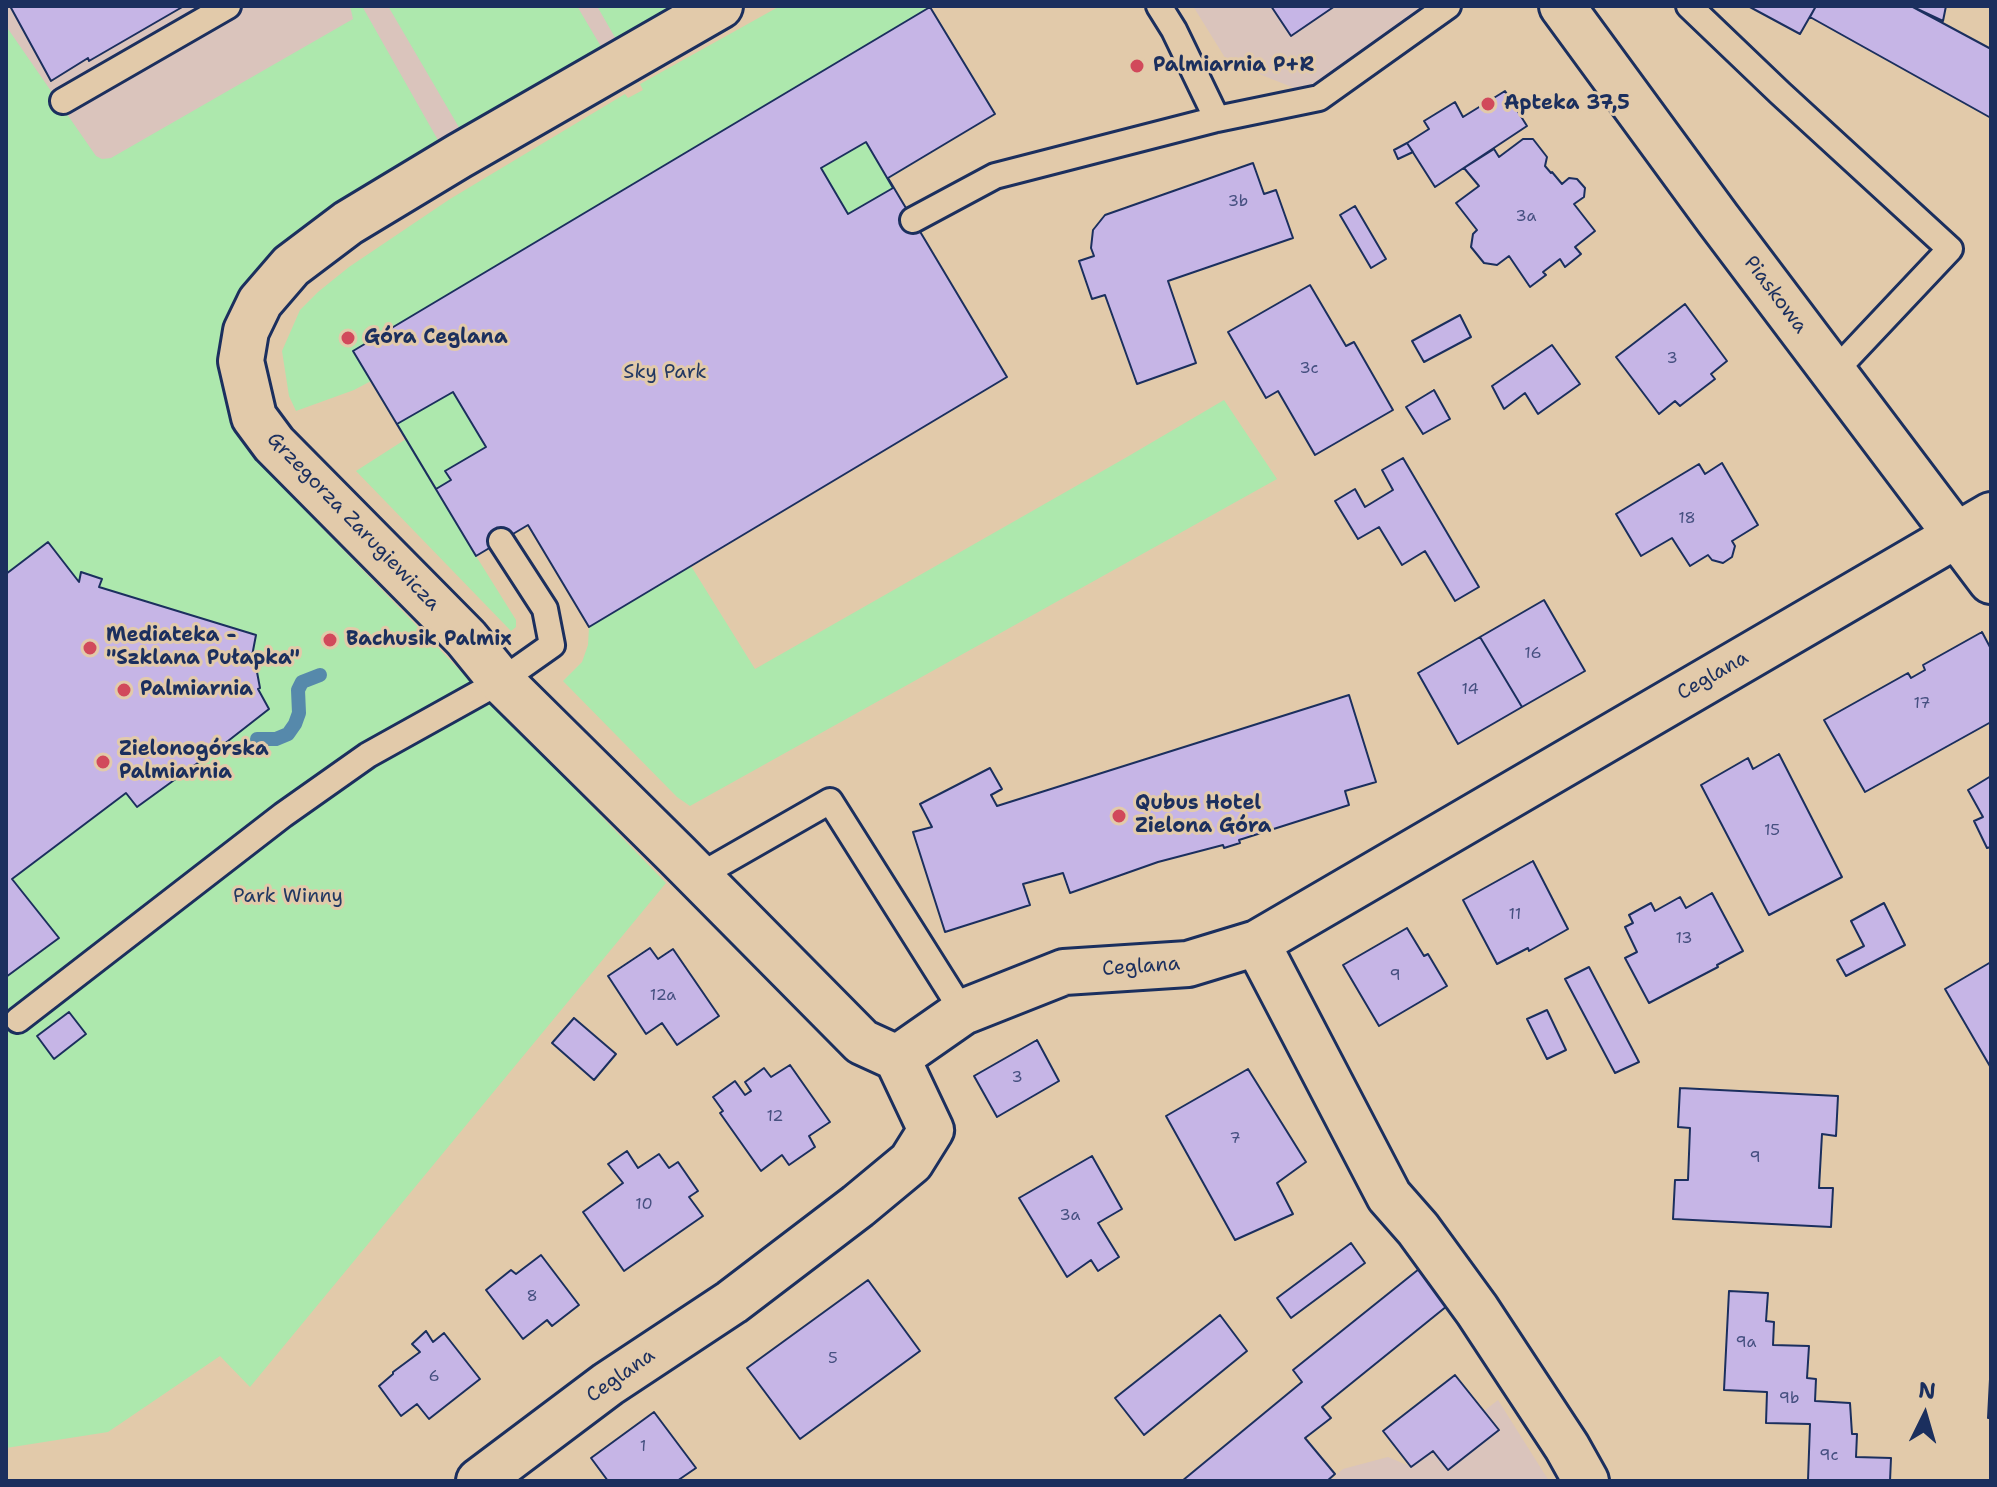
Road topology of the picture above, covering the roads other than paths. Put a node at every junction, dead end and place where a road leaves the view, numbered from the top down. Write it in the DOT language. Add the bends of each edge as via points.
graph roads {
  1 [pos="228,6"];
  2 [pos="720,6"];
  3 [pos="1159,6"];
  4 [pos="1448,6"];
  5 [pos="1562,6"];
  6 [pos="1689,6"];
  7 [pos="63,101"];
  8 [pos="1217,119"];
  9 [pos="913,220"];
  10 [pos="1834,372"];
  11 [pos="1974,525"];
  12 [pos="501,541"];
  13 [pos="1991,581"];
  14 [pos="501,681"];
  15 [pos="699,876"];
  16 [pos="1257,943"];
  17 [pos="963,1012"];
  18 [pos="18,1020"];
  19 [pos="897,1058"];
  20 [pos="479,1481"];
  21 [pos="1586,1481"];
  1 -- 7 [label="lane"];
  2 -- 14 [label="street, Grzegorza Zarugiewicza" via="348,223 291,266 260,302 246,331 241,361 260,426 466,638"];
  3 -- 8 [label="lane"];
  4 -- 8 [label="lane" via="1319,98"];
  5 -- 10 [label="street, Piaskowa"];
  6 -- 10 [label="lane" via="1950,249"];
  8 -- 9 [label="lane" via="995,176"];
  10 -- 11 [label="street, Piaskowa"];
  11 -- 13 [label="street, Piaskowa"];
  11 -- 16 [label="street, Ceglana"];
  12 -- 14 [label="lane" via="545,609 552,645"];
  14 -- 15 [label="street, Grzegorza Zarugiewicza"];
  14 -- 18 [label="lane" via="368,755"];
  15 -- 17 [label="lane" via="830,801"];
  15 -- 19 [label="street, Grzegorza Zarugiewicza" via="862,1042"];
  16 -- 17 [label="street, Ceglana" via="1188,964 1064,972"];
  16 -- 21 [label="street" via="1389,1196 1477,1310"];
  17 -- 19 [label="street, Ceglana"];
  19 -- 20 [label="street, Ceglana" via="931,1130 911,1162 732,1302 608,1384"];
}
